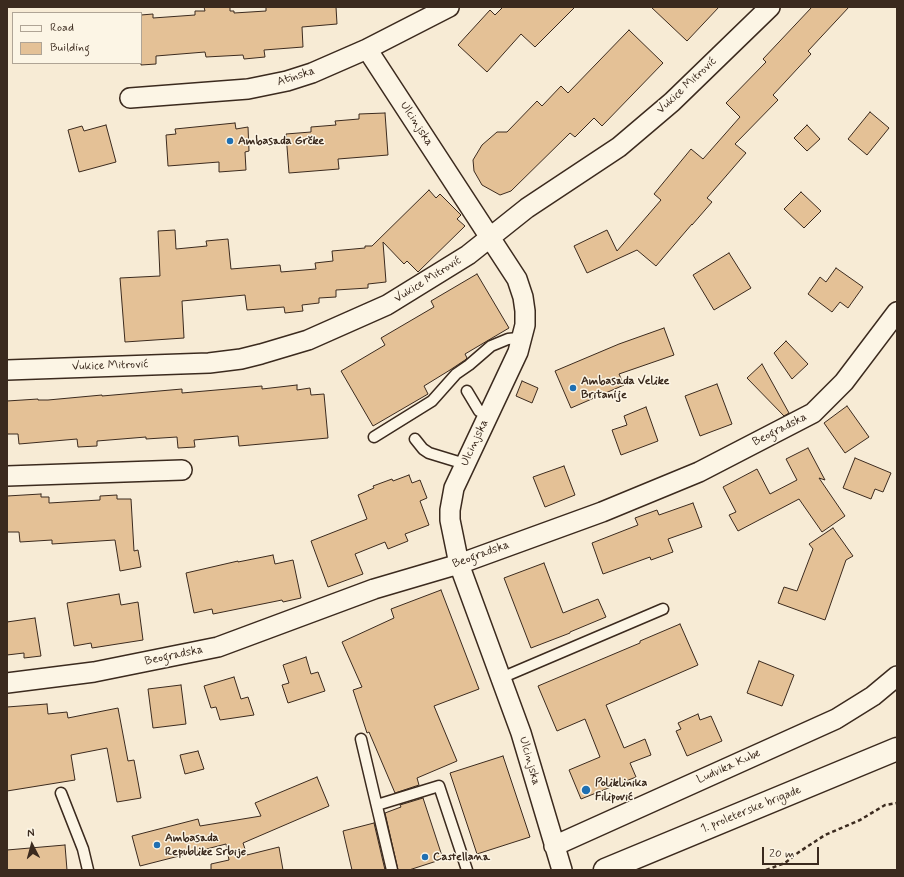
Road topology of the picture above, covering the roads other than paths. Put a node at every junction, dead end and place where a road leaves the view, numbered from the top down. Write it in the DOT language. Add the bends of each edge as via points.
graph roads {
  1 [pos="449,7"];
  2 [pos="770,7"];
  3 [pos="367,49"];
  4 [pos="130,98"];
  5 [pos="490,238"];
  6 [pos="897,312"];
  7 [pos="522,339"];
  8 [pos="7,370"];
  9 [pos="466,392"];
  10 [pos="488,415"];
  11 [pos="374,437"];
  12 [pos="415,439"];
  13 [pos="465,464"];
  14 [pos="182,470"];
  15 [pos="7,476"];
  16 [pos="459,564"];
  17 [pos="663,609"];
  18 [pos="897,676"];
  19 [pos="501,678"];
  20 [pos="7,683"];
  21 [pos="361,739"];
  22 [pos="897,749"];
  23 [pos="61,793"];
  24 [pos="377,804"];
  25 [pos="554,846"];
  26 [pos="88,870"];
  27 [pos="392,870"];
  28 [pos="467,870"];
  29 [pos="562,870"];
  30 [pos="605,870"];
  1 -- 3 [label="street, Atinska"];
  2 -- 5 [label="street, Vukice Mitrović" via="672,102 624,142 527,208"];
  3 -- 4 [label="street, Atinska" via="312,73 268,86 226,92"];
  3 -- 5 [label="street, Ulcinjska"];
  5 -- 7 [label="street, Ulcinjska" via="517,279 525,311"];
  5 -- 8 [label="street, Vukice Mitrović" via="468,255 387,305 308,340 261,354 208,363"];
  6 -- 16 [label="street, Beogradska" via="844,382 813,413 699,472 602,512"];
  7 -- 10 [label="street, Ulcinjska"];
  7 -- 11 [label="lane" via="508,339 491,346 451,378 432,402"];
  9 -- 10 [label="lane" via="480,411"];
  10 -- 13 [label="street, Ulcinjska"];
  12 -- 13 [label="lane" via="429,453"];
  13 -- 16 [label="street, Ulcinjska" via="454,488 450,510"];
  14 -- 15 [label="street"];
  16 -- 19 [label="street, Ulcinjska"];
  16 -- 20 [label="street, Beogradska" via="374,590 218,647 94,672"];
  17 -- 19 [label="lane"];
  18 -- 25 [label="street, Ludvika Kube" via="873,696 836,719"];
  19 -- 25 [label="street, Ulcinjska" via="521,733"];
  21 -- 24 [label="lane"];
  22 -- 30 [label="main road, 1. proleterske brigade"];
  23 -- 26 [label="lane" via="83,849"];
  24 -- 27 [label="lane"];
  24 -- 28 [label="lane" via="439,786"];
  25 -- 29 [label="street, Ulcinjska"];
}
